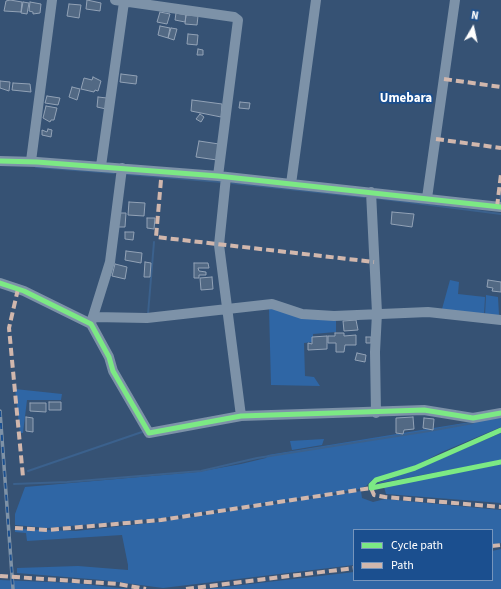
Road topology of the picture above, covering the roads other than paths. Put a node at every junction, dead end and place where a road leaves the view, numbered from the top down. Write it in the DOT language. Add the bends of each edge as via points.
graph roads {
  1 [pos="52,0"];
  2 [pos="316,0"];
  3 [pos="455,0"];
  4 [pos="119,1"];
  5 [pos="185,5"];
  6 [pos="0,161"];
  7 [pos="31,161"];
  8 [pos="101,166"];
  9 [pos="122,168"];
  10 [pos="222,176"];
  11 [pos="291,184"];
  12 [pos="371,192"];
  13 [pos="428,198"];
  14 [pos="501,207"];
  15 [pos="0,282"];
  16 [pos="228,310"];
  17 [pos="377,313"];
  18 [pos="92,320"];
  19 [pos="501,320"];
  20 [pos="376,413"];
  21 [pos="501,413"];
  22 [pos="241,416"];
  1 -- 7 [label="street"];
  2 -- 11 [label="street"];
  3 -- 13 [label="street"];
  4 -- 5 [label="street"];
  4 -- 8 [label="street"];
  5 -- 10 [label="street" via="234,17 239,23"];
  6 -- 7 [label="street"];
  7 -- 8 [label="street"];
  8 -- 9 [label="street"];
  9 -- 10 [label="street"];
  9 -- 18 [label="street" via="110,262"];
  10 -- 11 [label="street"];
  10 -- 16 [label="street" via="219,245"];
  11 -- 12 [label="street"];
  12 -- 13 [label="street"];
  12 -- 17 [label="street"];
  13 -- 14 [label="street"];
  15 -- 18 [label="street"];
  16 -- 17 [label="street" via="272,304 302,314 334,316"];
  16 -- 18 [label="street" via="147,318"];
  16 -- 22 [label="street"];
  17 -- 19 [label="street" via="428,312"];
  17 -- 20 [label="street"];
  18 -- 22 [label="street" via="113,371 149,433"];
  20 -- 21 [label="street" via="424,410 473,418"];
  20 -- 22 [label="street"];
}
